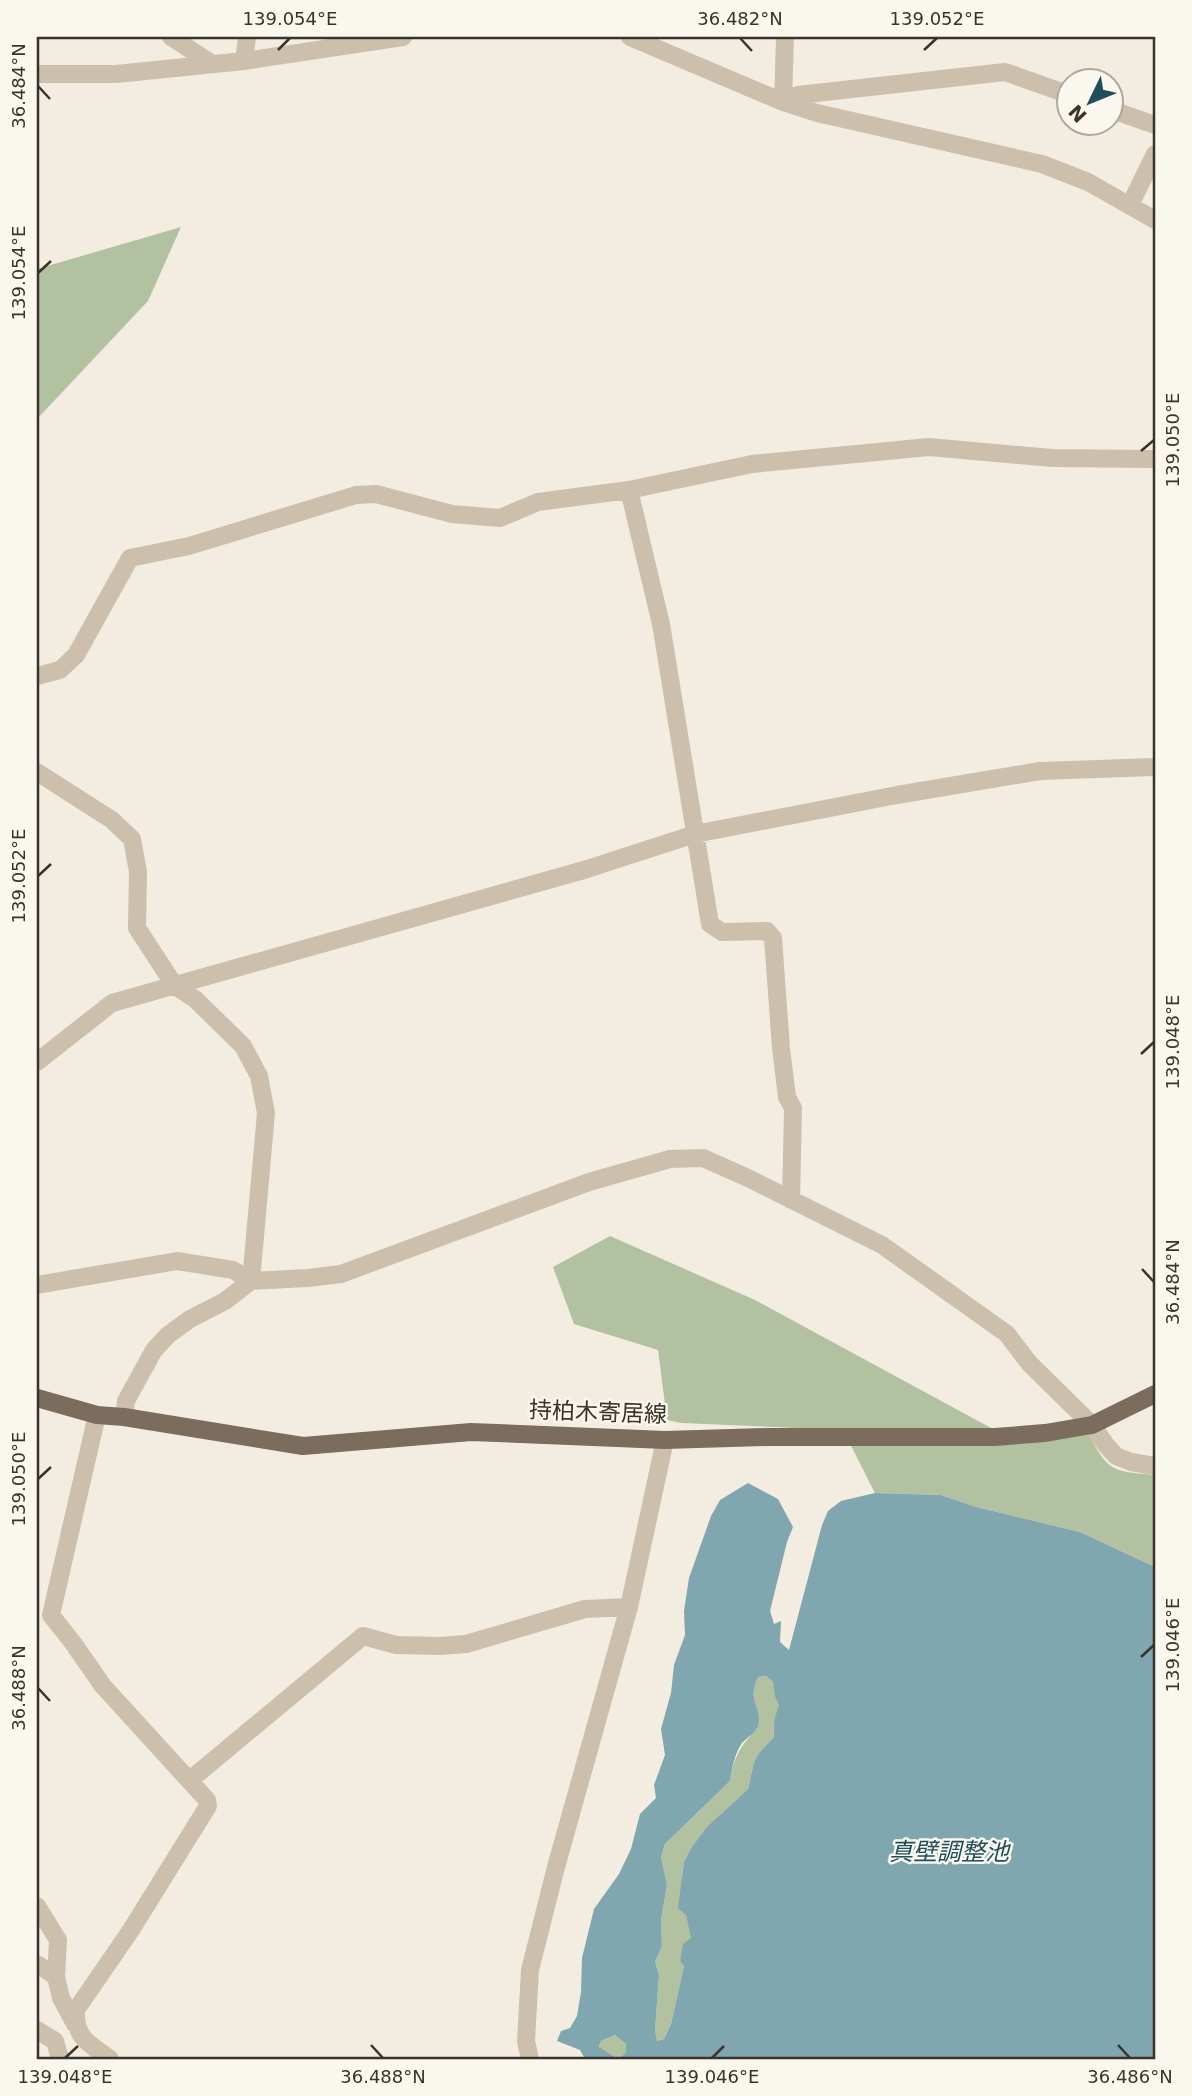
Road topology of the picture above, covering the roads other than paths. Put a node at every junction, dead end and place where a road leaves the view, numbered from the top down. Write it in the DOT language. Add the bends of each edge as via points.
graph roads {
  1 [pos="171,37"];
  2 [pos="247,37"];
  3 [pos="403,37"];
  4 [pos="630,37"];
  5 [pos="785,37"];
  6 [pos="244,61"];
  7 [pos="211,63"];
  8 [pos="37,74"];
  9 [pos="1056,90"];
  10 [pos="783,102"];
  11 [pos="1126,115"];
  12 [pos="1155,125"];
  13 [pos="1155,154"];
  14 [pos="1147,189"];
  15 [pos="1130,205"];
  16 [pos="1155,220"];
  17 [pos="1155,459"];
  18 [pos="629,491"];
  19 [pos="37,676"];
  20 [pos="1155,767"];
  21 [pos="37,772"];
  22 [pos="695,834"];
  23 [pos="175,986"];
  24 [pos="37,1062"];
  25 [pos="791,1200"];
  26 [pos="251,1281"];
  27 [pos="37,1284"];
  28 [pos="1155,1394"];
  29 [pos="37,1398"];
  30 [pos="97,1415"];
  31 [pos="124,1417"];
  32 [pos="1092,1425"];
  33 [pos="665,1440"];
  34 [pos="1155,1466"];
  35 [pos="629,1607"];
  36 [pos="44,1616"];
  37 [pos="190,1780"];
  38 [pos="37,1906"];
  39 [pos="37,1965"];
  40 [pos="56,1978"];
  41 [pos="75,2024"];
  42 [pos="37,2030"];
  43 [pos="61,2059"];
  44 [pos="110,2059"];
  45 [pos="530,2059"];
  1 -- 7 [label="street"];
  2 -- 6 [label="street"];
  3 -- 6 [label="street"];
  4 -- 10 [label="street"];
  5 -- 10 [label="street"];
  6 -- 7 [label="street"];
  7 -- 8 [label="street" via="116,74"];
  9 -- 10 [label="street" via="1004,72 798,95"];
  10 -- 15 [label="street" via="1042,164"];
  11 -- 12 [label="street"];
  13 -- 14 [label="street"];
  14 -- 15 [label="street"];
  15 -- 16 [label="street"];
  17 -- 18 [label="street" via="1052,458 929,447 752,464"];
  18 -- 19 [label="street" via="538,502 499,518 452,514 376,494 356,495 189,547 130,558 76,655 60,670"];
  18 -- 22 [label="street" via="661,624"];
  20 -- 22 [label="street" via="1040,771"];
  21 -- 23 [label="street" via="112,820 132,839 138,872 137,928"];
  22 -- 23 [label="street"];
  22 -- 25 [label="street" via="710,924 722,932 767,931 773,937 782,1060 793,1108"];
  23 -- 24 [label="street" via="112,1003"];
  23 -- 26 [label="street" via="243,1046 259,1076 266,1113"];
  25 -- 26 [label="street" via="703,1158 670,1158 589,1182 341,1274"];
  25 -- 32 [label="street" via="882,1245 1007,1334 1029,1363"];
  26 -- 27 [label="street" via="233,1270 177,1262"];
  26 -- 31 [label="street" via="190,1319 154,1350 126,1402"];
  28 -- 32 [label="main road, 持柏木寄居線"];
  29 -- 30 [label="main road, 持柏木寄居線"];
  30 -- 31 [label="main road, 持柏木寄居線"];
  30 -- 36 [label="street"];
  31 -- 33 [label="main road, 持柏木寄居線" via="303,1446 471,1432"];
  32 -- 33 [label="main road, 持柏木寄居線" via="995,1437"];
  32 -- 34 [label="street" via="1116,1456"];
  33 -- 35 [label="street"];
  35 -- 37 [label="street" via="585,1609 467,1644 396,1645 363,1636"];
  35 -- 45 [label="street" via="530,1970 526,2041"];
  36 -- 37 [label="street" via="74,1643 103,1686"];
  37 -- 41 [label="street" via="208,1806 76,2010"];
  38 -- 40 [label="street" via="58,1940"];
  39 -- 40 [label="street"];
  40 -- 41 [label="street"];
  41 -- 44 [label="street" via="82,2038"];
  42 -- 43 [label="street" via="55,2041"];
}
